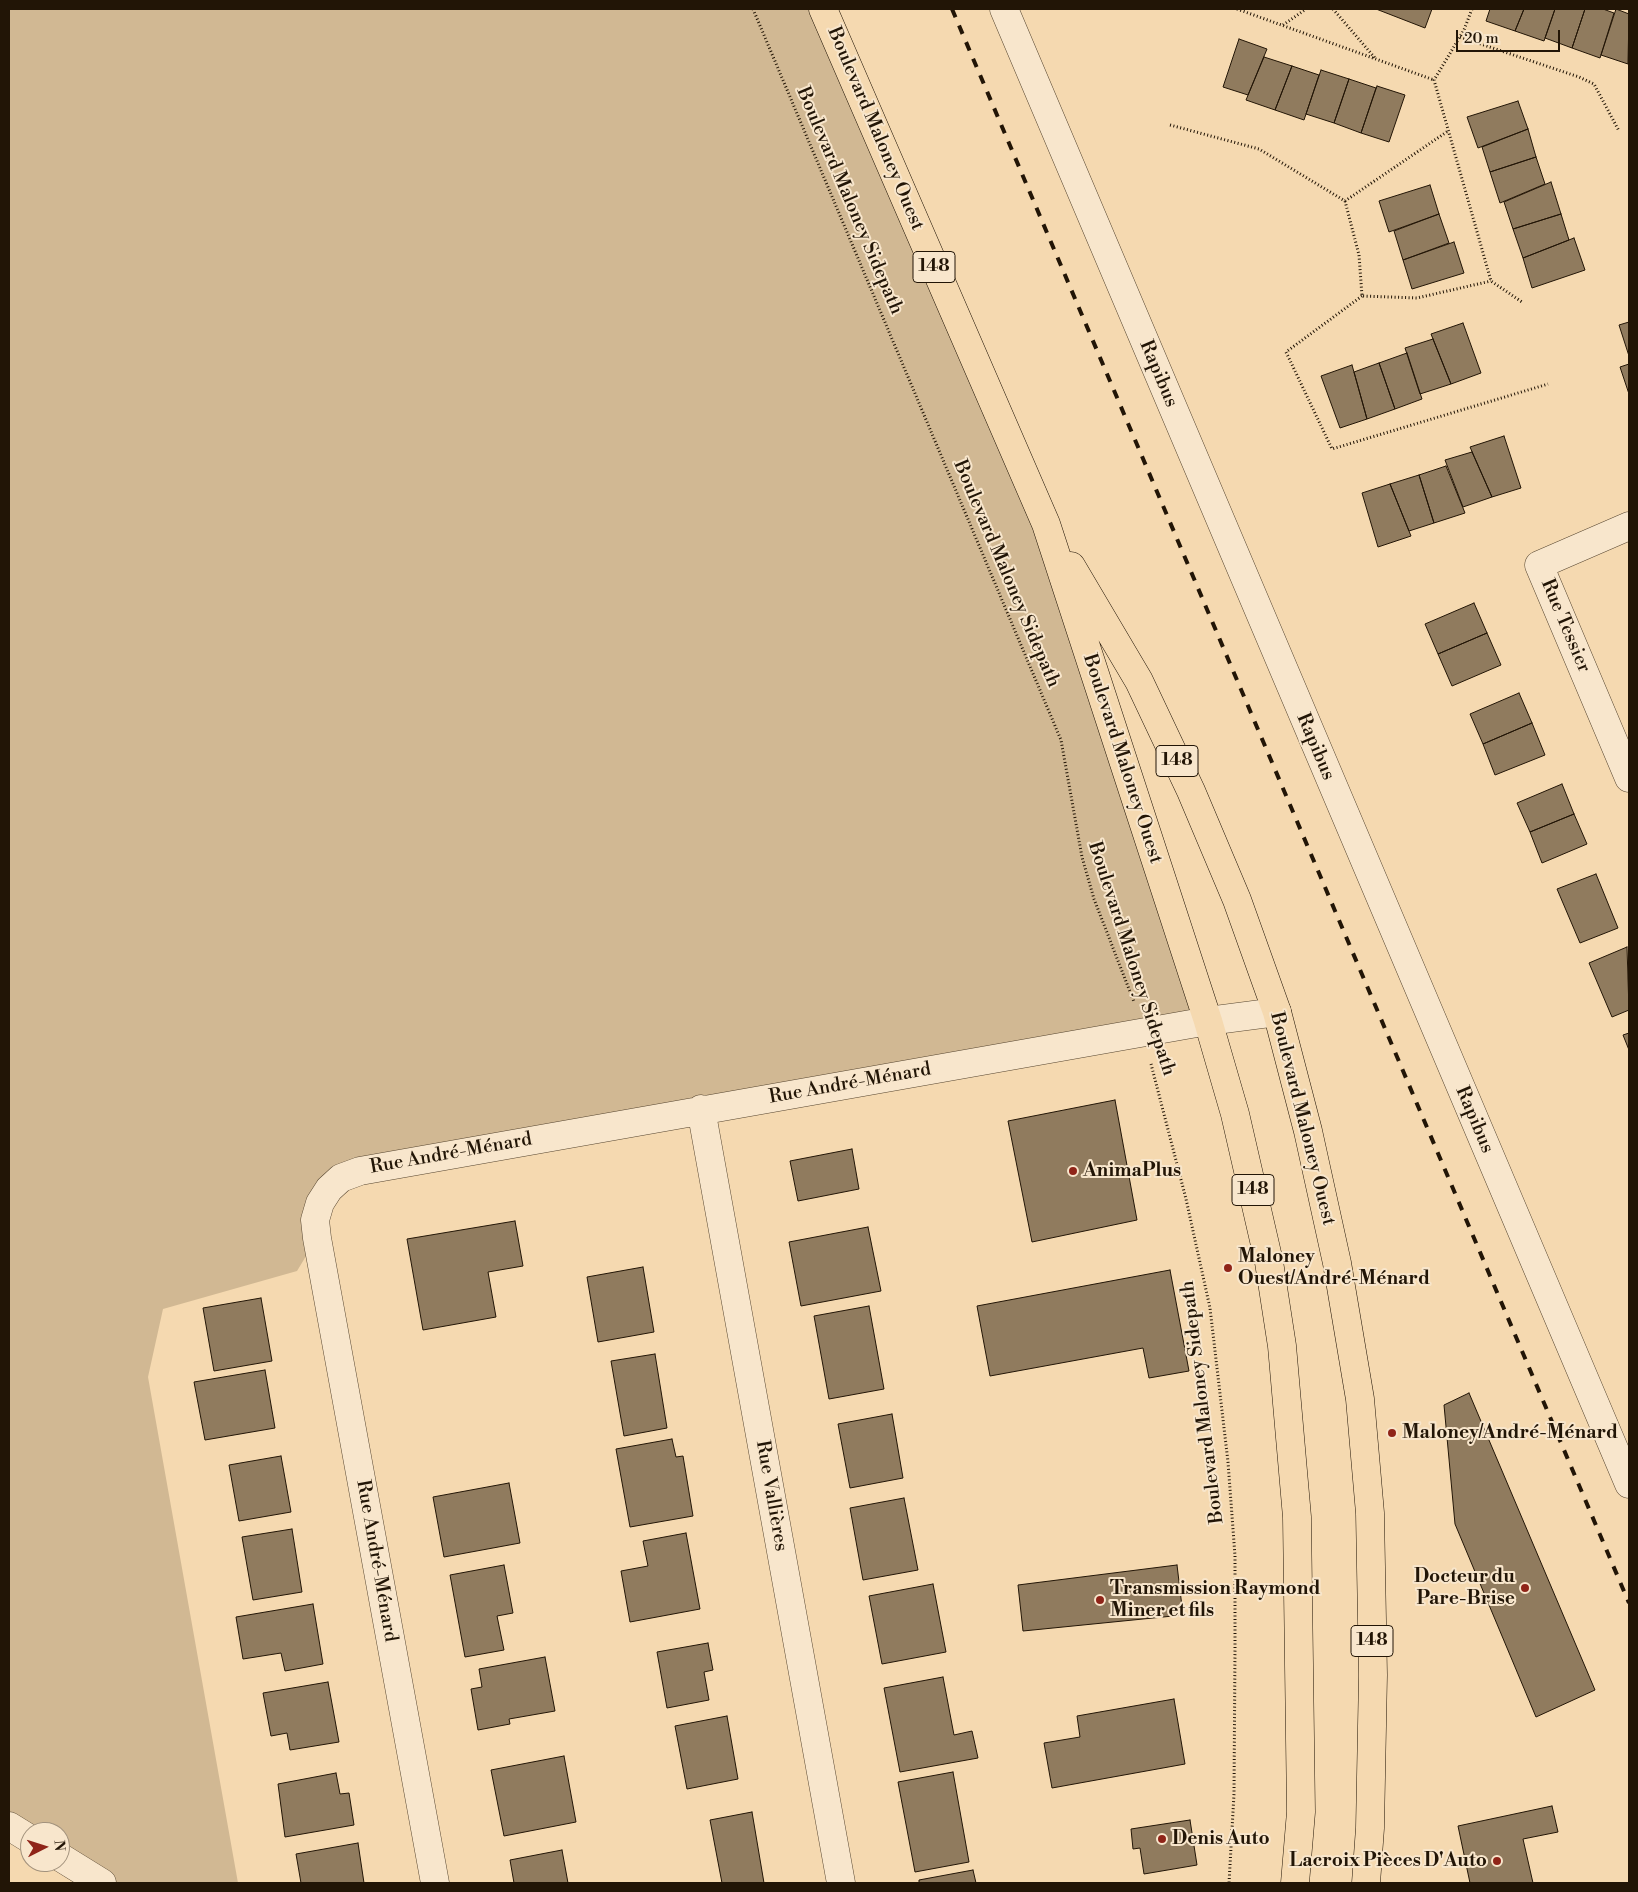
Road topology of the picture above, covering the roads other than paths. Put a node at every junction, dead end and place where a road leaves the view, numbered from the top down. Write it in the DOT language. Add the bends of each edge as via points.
graph roads {
  1 [pos="822,9"];
  2 [pos="1004,9"];
  3 [pos="1046,524"];
  4 [pos="1629,526"];
  5 [pos="1629,778"];
  6 [pos="1277,1012"];
  7 [pos="1208,1021"];
  8 [pos="701,1109"];
  9 [pos="1629,1484"];
  10 [pos="9,1826"];
  11 [pos="20,1833"];
  12 [pos="70,1863"];
  13 [pos="102,1883"];
  14 [pos="435,1883"];
  15 [pos="841,1883"];
  16 [pos="1295,1883"];
  17 [pos="1366,1883"];
  1 -- 3 [label="main road, Boulevard Maloney Ouest / 148"];
  2 -- 9 [label="street, Rapibus"];
  3 -- 6 [label="main road, Boulevard Maloney Ouest / 148" via="1143,689 1237,900"];
  3 -- 7 [label="main road, Boulevard Maloney Ouest / 148"];
  4 -- 5 [label="street, Rue Tessier" via="1539,565"];
  6 -- 7 [label="street, Rue André-Ménard"];
  6 -- 17 [label="main road, Boulevard Maloney Ouest / 148" via="1335,1254 1360,1399 1370,1513 1373,1675"];
  7 -- 8 [label="street, Rue André-Ménard"];
  7 -- 16 [label="main road, Boulevard Maloney Ouest / 148" via="1235,1114 1269,1262 1282,1346 1297,1527 1301,1802"];
  8 -- 14 [label="street, Rue André-Ménard" via="360,1170 340,1178 320,1203 315,1220 317,1238"];
  8 -- 15 [label="street, Rue Vallières"];
  10 -- 11 [label="street"];
  12 -- 13 [label="street"];
}
